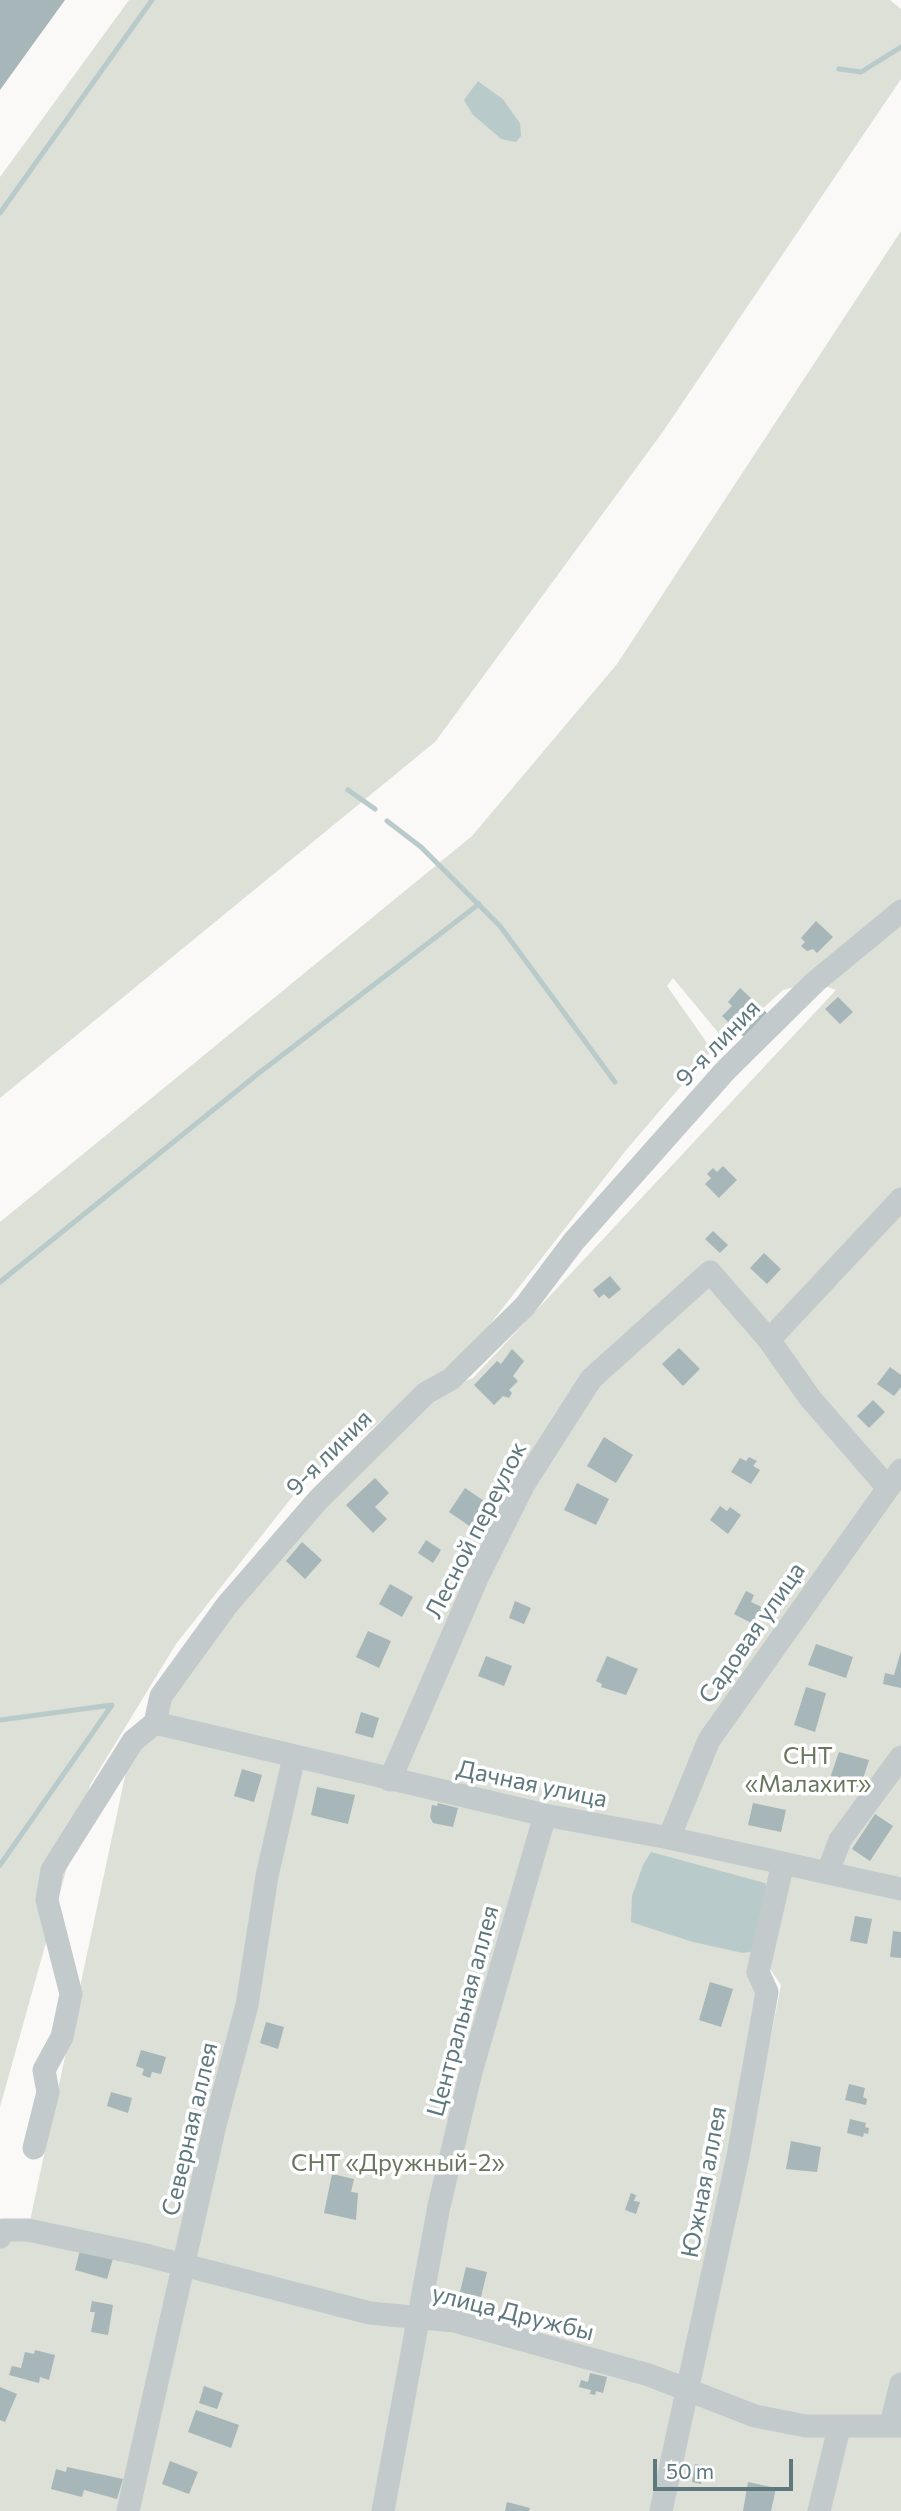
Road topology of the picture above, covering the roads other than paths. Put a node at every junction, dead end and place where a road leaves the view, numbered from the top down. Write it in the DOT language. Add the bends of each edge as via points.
graph roads {
  1 [pos="901,911"];
  2 [pos="901,1199"];
  3 [pos="769,1340"];
  4 [pos="894,1479"];
  5 [pos="155,1723"];
  6 [pos="294,1757"];
  7 [pos="901,1757"];
  8 [pos="390,1780"];
  9 [pos="545,1815"];
  10 [pos="669,1838"];
  11 [pos="783,1863"];
  12 [pos="828,1872"];
  13 [pos="901,1889"];
  14 [pos="34,2147"];
  15 [pos="0,2237"];
  16 [pos="185,2266"];
  17 [pos="419,2316"];
  18 [pos="901,2384"];
  19 [pos="689,2392"];
  20 [pos="896,2425"];
  21 [pos="839,2428"];
  22 [pos="128,2511"];
  23 [pos="383,2511"];
  24 [pos="661,2511"];
  25 [pos="819,2511"];
  1 -- 5 [label="street, 9-я линия" via="815,982 725,1071 582,1232 525,1306 451,1379 426,1393 309,1509 227,1605 161,1696"];
  2 -- 3 [label="street"];
  3 -- 4 [label="street" via="810,1398"];
  3 -- 8 [label="street, Лесной переулок" via="710,1272 591,1379 524,1484 478,1576"];
  4 -- 10 [label="street, Садовая улица" via="709,1740"];
  5 -- 6 [label="street, Дачная улица"];
  5 -- 14 [label="street, 9-я линия" via="133,1741 52,1870 47,1900 71,1994 62,2037 44,2070 48,2092"];
  6 -- 8 [label="street, Дачная улица"];
  6 -- 16 [label="street, Северная аллея" via="267,1876 247,2005"];
  7 -- 12 [label="street" via="840,1840"];
  8 -- 9 [label="street, Дачная улица"];
  9 -- 10 [label="street, Дачная улица"];
  9 -- 17 [label="street, Центральная аллея" via="471,2072"];
  10 -- 11 [label="street, Дачная улица"];
  11 -- 12 [label="street, Дачная улица"];
  11 -- 19 [label="street, Южная аллея" via="758,1972 767,1992 738,2156"];
  12 -- 13 [label="street, Дачная улица"];
  15 -- 16 [label="street, улица Дружбы" via="4,2230 28,2230"];
  16 -- 17 [label="street, улица Дружбы" via="370,2314"];
  16 -- 22 [label="street, Северная аллея"];
  17 -- 19 [label="street, улица Дружбы" via="454,2321 649,2375"];
  17 -- 23 [label="street, Центральная аллея"];
  18 -- 20 [label="street"];
  19 -- 21 [label="street, улица Дружбы" via="755,2416"];
  19 -- 24 [label="street, Южная аллея"];
  20 -- 21 [label="street, улица Дружбы"];
  21 -- 25 [label="street"];
}
